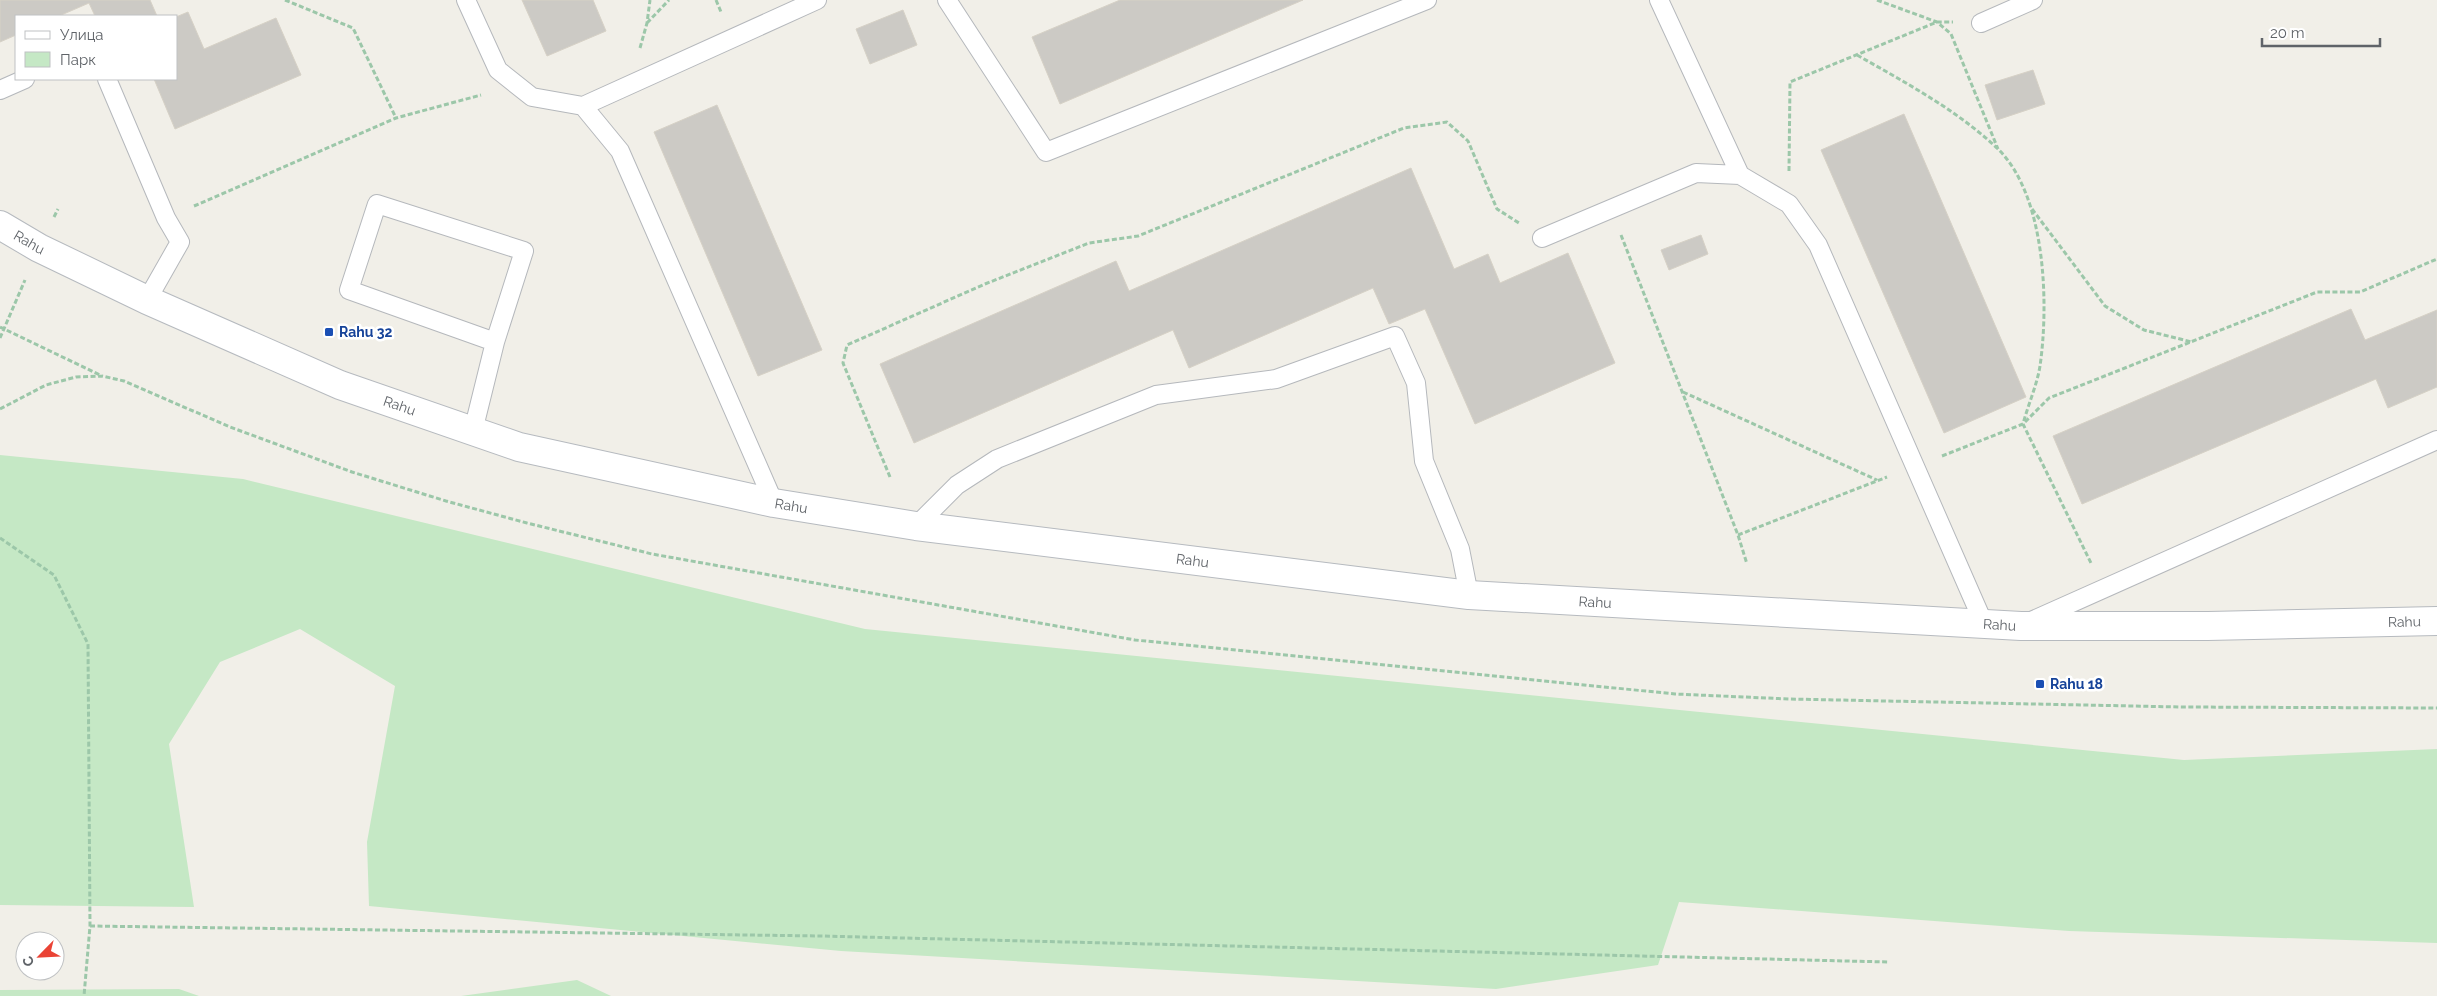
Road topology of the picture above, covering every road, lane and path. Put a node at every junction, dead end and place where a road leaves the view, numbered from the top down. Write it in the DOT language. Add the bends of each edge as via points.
graph roads {
  1 [pos="285,0"];
  2 [pos="466,0"];
  3 [pos="669,0"];
  4 [pos="817,0"];
  5 [pos="947,0"];
  6 [pos="1427,0"];
  7 [pos="1659,0"];
  8 [pos="1877,0"];
  9 [pos="2033,0"];
  10 [pos="1937,22"];
  11 [pos="647,23"];
  12 [pos="1981,23"];
  13 [pos="1857,55"];
  14 [pos="23,80"];
  15 [pos="107,80"];
  16 [pos="518,85"];
  17 [pos="0,90"];
  18 [pos="584,106"];
  19 [pos="396,118"];
  20 [pos="1998,150"];
  21 [pos="1740,175"];
  22 [pos="1789,204"];
  23 [pos="2032,208"];
  24 [pos="1610,209"];
  25 [pos="166,218"];
  26 [pos="0,226"];
  27 [pos="1542,238"];
  28 [pos="2437,259"];
  29 [pos="147,300"];
  30 [pos="0,327"];
  31 [pos="494,342"];
  32 [pos="2193,342"];
  33 [pos="102,376"];
  34 [pos="1683,392"];
  35 [pos="0,408"];
  36 [pos="2023,424"];
  37 [pos="473,431"];
  38 [pos="2437,440"];
  39 [pos="1915,466"];
  40 [pos="890,477"];
  41 [pos="1877,481"];
  42 [pos="774,503"];
  43 [pos="916,526"];
  44 [pos="1738,535"];
  45 [pos="0,538"];
  46 [pos="1747,564"];
  47 [pos="2104,589"];
  48 [pos="1469,595"];
  49 [pos="2437,621"];
  50 [pos="1984,624"];
  51 [pos="2021,626"];
  52 [pos="2437,708"];
  53 [pos="90,926"];
  54 [pos="1888,962"];
  55 [pos="84,996"];
  1 -- 19 [label="path" via="353,28"];
  2 -- 16 [label="lane" via="498,70"];
  3 -- 11 [label="path"];
  4 -- 18 [label="lane"];
  5 -- 6 [label="lane" via="1046,152"];
  7 -- 21 [label="lane"];
  8 -- 10 [label="path"];
  9 -- 12 [label="lane"];
  10 -- 12 [label="path"];
  10 -- 13 [label="path"];
  10 -- 20 [label="path" via="1951,34"];
  13 -- 20 [label="path" via="1934,99"];
  13 -- 22 [label="path" via="1790,82"];
  14 -- 17 [label="lane"];
  15 -- 25 [label="lane"];
  16 -- 18 [label="lane" via="532,97"];
  16 -- 19 [label="path"];
  18 -- 42 [label="lane" via="620,151"];
  19 -- 25 [label="path"];
  20 -- 23 [label="path" via="2015,171"];
  21 -- 22 [label="lane"];
  21 -- 24 [label="lane" via="1696,173"];
  22 -- 39 [label="lane" via="1818,245"];
  23 -- 32 [label="path" via="2105,306 2144,330"];
  23 -- 36 [label="path" via="2045,281 2040,367"];
  24 -- 27 [label="lane"];
  24 -- 34 [label="path"];
  25 -- 29 [label="lane" via="180,242"];
  26 -- 29 [label="main road, Rahu"];
  27 -- 40 [label="path" via="1497,209 1468,141 1447,122 1404,128 1138,236 1089,243 985,284 847,345 843,363"];
  28 -- 32 [label="path" via="2360,292 2317,292"];
  29 -- 37 [label="main road, Rahu" via="340,385"];
  30 -- 33 [label="path"];
  31 -- 31 [label="lane" via="524,251 377,204 350,290"];
  31 -- 37 [label="lane"];
  32 -- 36 [label="path" via="2049,398"];
  33 -- 35 [label="path" via="76,377 46,386"];
  33 -- 52 [label="path" via="124,381 230,427 352,472 527,523 652,554 1135,640 1675,694 2181,707"];
  34 -- 41 [label="path"];
  34 -- 44 [label="path"];
  36 -- 39 [label="path"];
  36 -- 47 [label="path"];
  37 -- 42 [label="main road, Rahu" via="519,447"];
  38 -- 47 [label="lane"];
  39 -- 41 [label="path"];
  39 -- 50 [label="lane"];
  41 -- 44 [label="path"];
  42 -- 43 [label="main road, Rahu"];
  43 -- 48 [label="main road, Rahu"];
  43 -- 48 [label="lane" via="957,485 997,459 1138,402 1156,395 1276,379 1395,336 1416,383 1424,461 1460,549"];
  44 -- 46 [label="path"];
  45 -- 53 [label="path" via="54,574 88,644"];
  47 -- 51 [label="lane"];
  48 -- 50 [label="main road, Rahu"];
  49 -- 51 [label="main road, Rahu"];
  50 -- 51 [label="main road, Rahu"];
  53 -- 54 [label="path" via="821,936"];
  53 -- 55 [label="path"];
}
